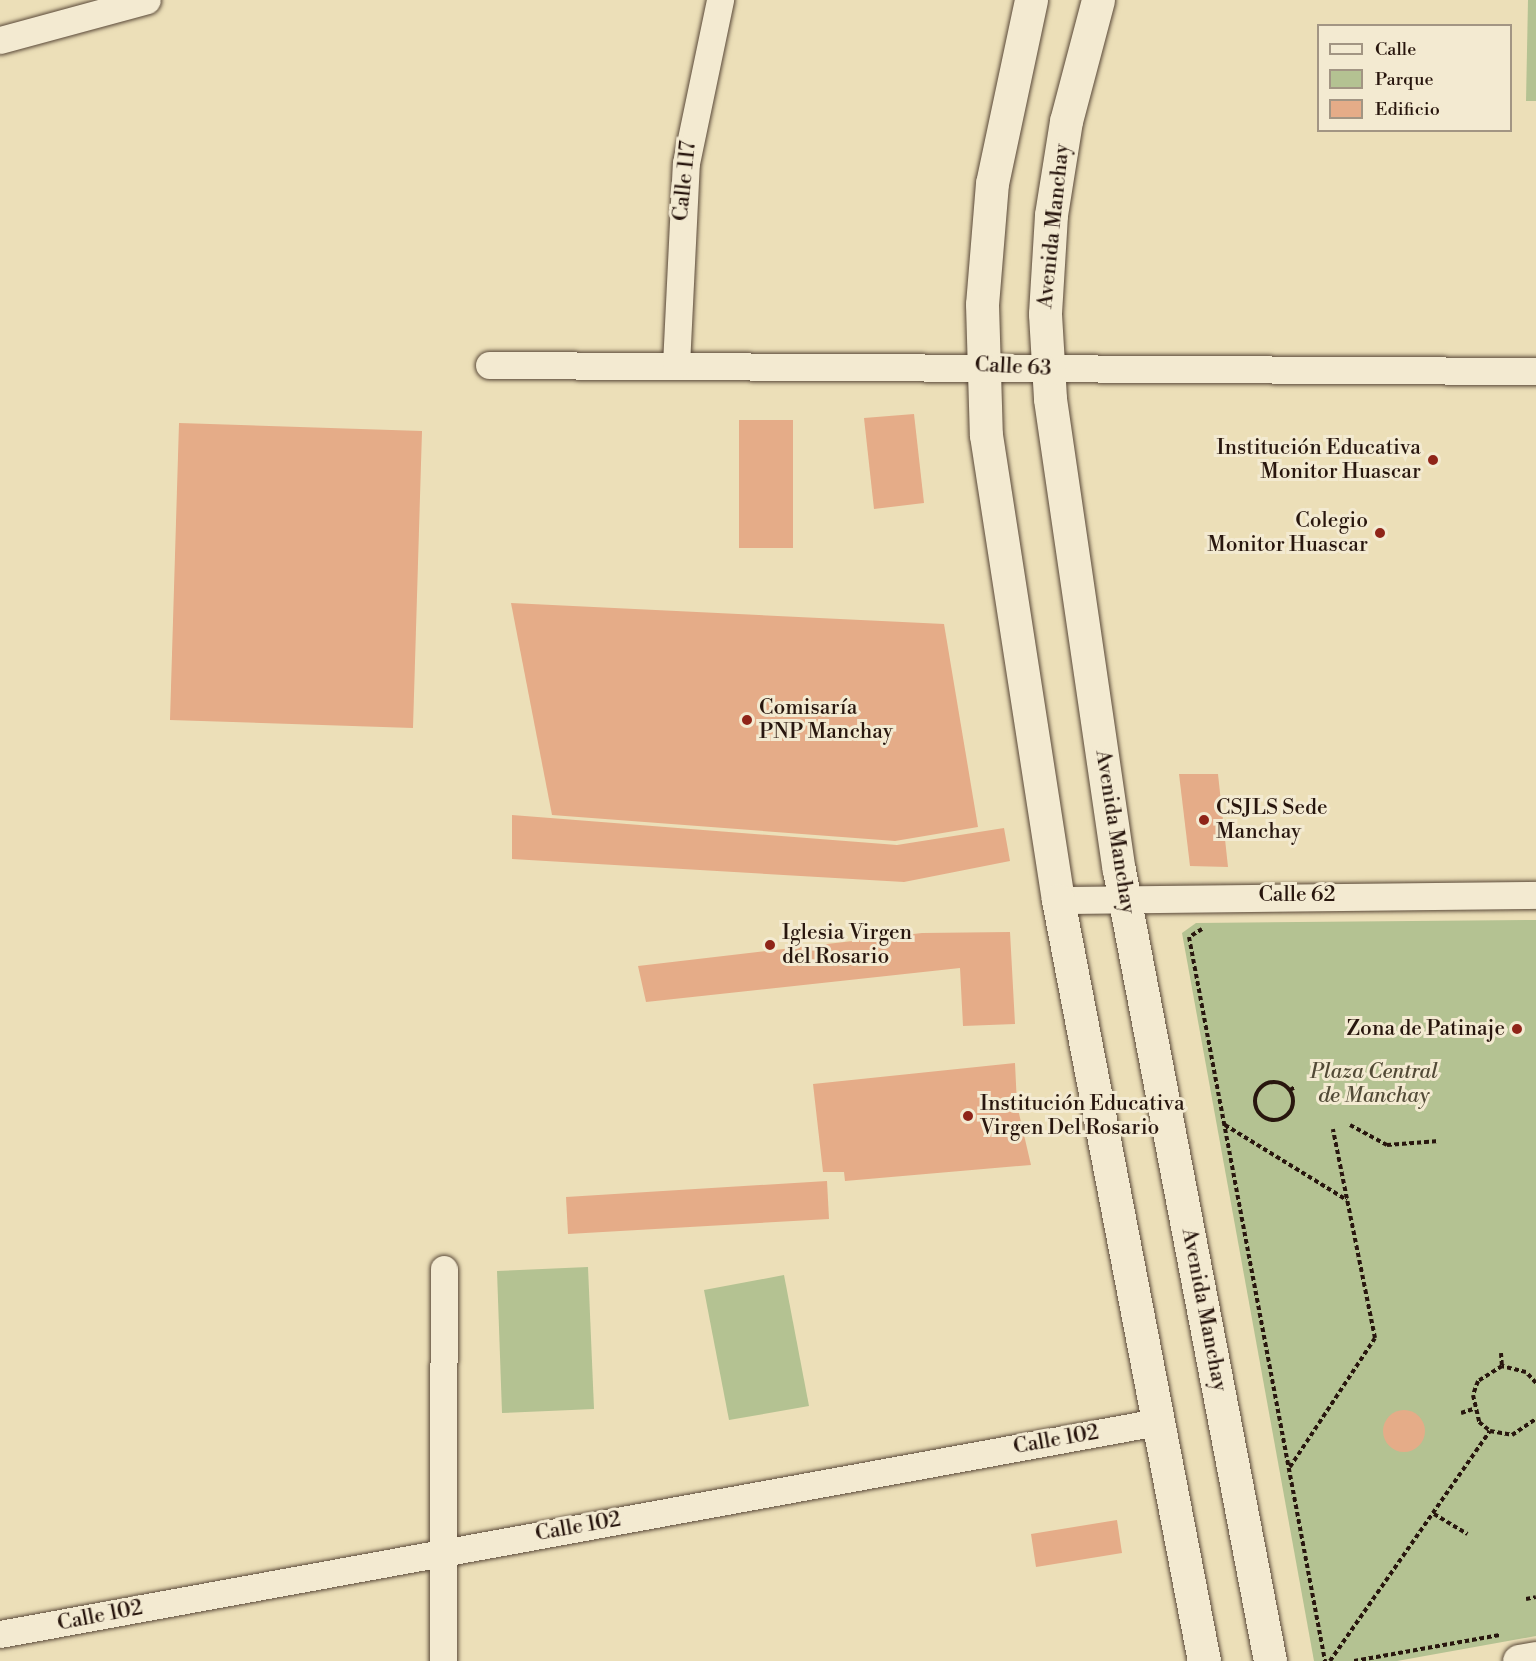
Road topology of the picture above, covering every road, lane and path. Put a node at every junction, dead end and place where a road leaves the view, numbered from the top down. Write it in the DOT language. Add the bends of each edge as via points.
graph roads {
  1 [pos="147,0"];
  2 [pos="720,0"];
  3 [pos="1031,0"];
  4 [pos="1098,0"];
  5 [pos="0,40"];
  6 [pos="982,364"];
  7 [pos="489,365"];
  8 [pos="676,365"];
  9 [pos="1047,370"];
  10 [pos="1536,371"];
  11 [pos="1536,895"];
  12 [pos="1125,897"];
  13 [pos="1058,900"];
  14 [pos="1212,929"];
  15 [pos="1295,1087"];
  16 [pos="1290,1090"];
  17 [pos="1225,1125"];
  18 [pos="1350,1125"];
  19 [pos="1333,1129"];
  20 [pos="1439,1142"];
  21 [pos="1347,1200"];
  22 [pos="444,1269"];
  23 [pos="1501,1353"];
  24 [pos="1502,1366"];
  25 [pos="1536,1383"];
  26 [pos="1473,1409"];
  27 [pos="1461,1413"];
  28 [pos="1536,1419"];
  29 [pos="1157,1422"];
  30 [pos="1534,1426"];
  31 [pos="1490,1431"];
  32 [pos="1289,1468"];
  33 [pos="1434,1514"];
  34 [pos="1467,1533"];
  35 [pos="440,1552"];
  36 [pos="1536,1597"];
  37 [pos="1526,1599"];
  38 [pos="0,1635"];
  39 [pos="1516,1647"];
  40 [pos="1536,1658"];
  41 [pos="444,1661"];
  42 [pos="1204,1661"];
  43 [pos="1270,1661"];
  44 [pos="1328,1661"];
  45 [pos="1354,1661"];
  1 -- 5 [label="street"];
  2 -- 8 [label="street, Calle 117" via="686,164"];
  3 -- 6 [label="street" via="992,183"];
  4 -- 9 [label="street, Avenida Manchay" via="1056,172 1046,269"];
  6 -- 8 [label="street, Calle 63"];
  6 -- 9 [label="street, Calle 63"];
  6 -- 13 [label="street" via="991,489"];
  7 -- 8 [label="street, Calle 63"];
  9 -- 10 [label="street, Calle 63"];
  9 -- 12 [label="street, Avenida Manchay"];
  11 -- 12 [label="street, Calle 62"];
  12 -- 13 [label="street, Calle 62"];
  12 -- 43 [label="street, Avenida Manchay"];
  13 -- 29 [label="street"];
  14 -- 17 [label="path" via="1189,937"];
  15 -- 16 [label="path"];
  16 -- 16 [label="path" via="1278,1082 1265,1084 1257,1093 1257,1110 1272,1120 1285,1117 1293,1107"];
  17 -- 21 [label="path"];
  17 -- 32 [label="path"];
  18 -- 20 [label="path" via="1387,1145"];
  19 -- 21 [label="path"];
  21 -- 32 [label="path" via="1375,1338"];
  22 -- 35 [label="street"];
  23 -- 24 [label="path"];
  24 -- 25 [label="path" via="1526,1372"];
  24 -- 26 [label="path" via="1478,1381"];
  26 -- 27 [label="path"];
  26 -- 31 [label="path"];
  28 -- 30 [label="path"];
  29 -- 35 [label="street, Calle 102"];
  29 -- 42 [label="street"];
  30 -- 31 [label="path" via="1512,1436"];
  31 -- 33 [label="path"];
  32 -- 44 [label="path"];
  33 -- 34 [label="path"];
  33 -- 44 [label="path"];
  35 -- 38 [label="street, Calle 102"];
  35 -- 41 [label="street"];
  36 -- 37 [label="path"];
  39 -- 40 [label="street"];
  39 -- 45 [label="path"];
}
